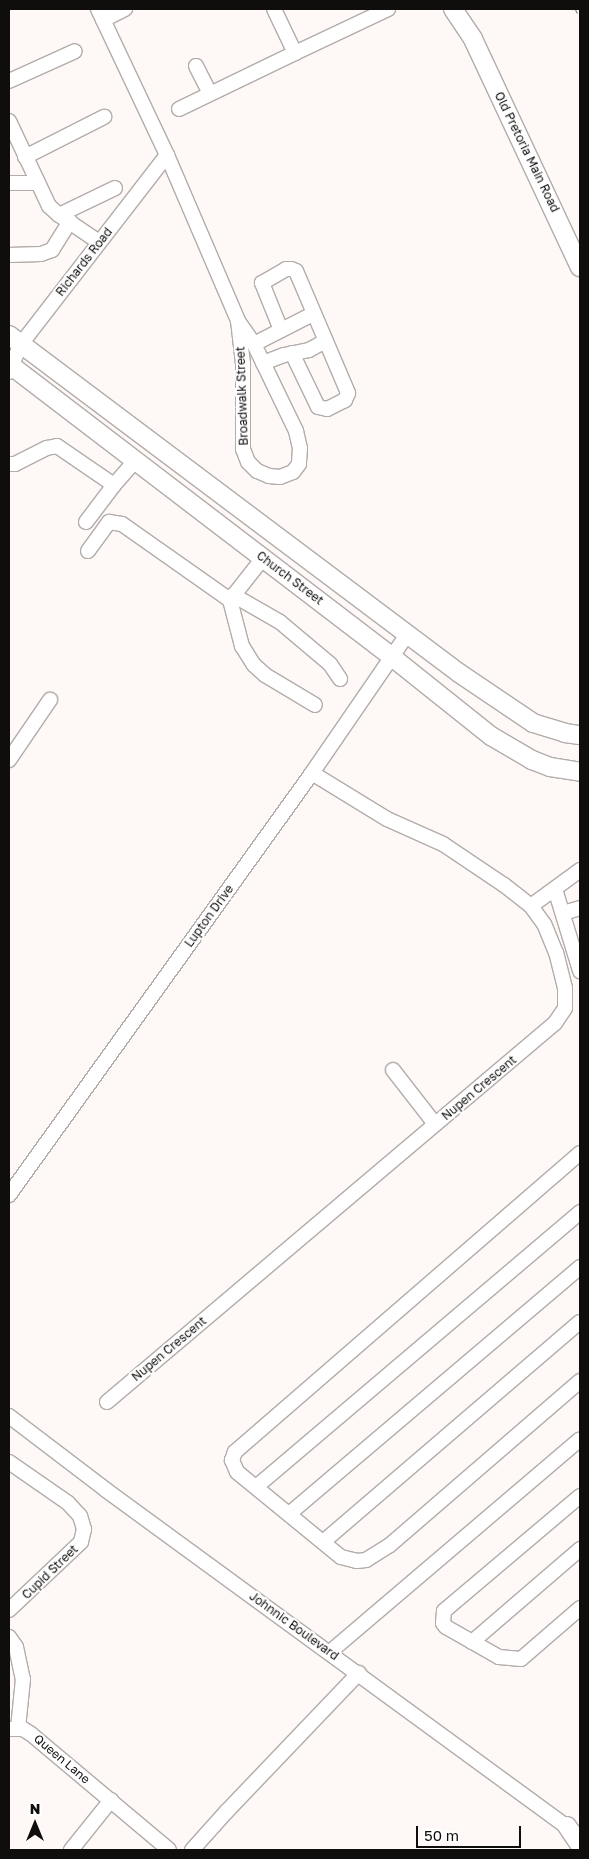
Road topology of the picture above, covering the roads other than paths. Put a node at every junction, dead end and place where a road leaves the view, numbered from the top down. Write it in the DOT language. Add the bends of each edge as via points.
graph roads {
  1 [pos="125,9"];
  2 [pos="274,9"];
  3 [pos="388,9"];
  4 [pos="453,9"];
  5 [pos="463,9"];
  6 [pos="100,14"];
  7 [pos="472,39"];
  8 [pos="75,51"];
  9 [pos="295,53"];
  10 [pos="196,66"];
  11 [pos="9,81"];
  12 [pos="210,94"];
  13 [pos="179,109"];
  14 [pos="104,116"];
  15 [pos="9,121"];
  16 [pos="166,155"];
  17 [pos="26,157"];
  18 [pos="38,183"];
  19 [pos="9,184"];
  20 [pos="115,188"];
  21 [pos="64,218"];
  22 [pos="99,242"];
  23 [pos="9,255"];
  24 [pos="580,267"];
  25 [pos="313,314"];
  26 [pos="238,321"];
  27 [pos="281,330"];
  28 [pos="15,339"];
  29 [pos="325,341"];
  30 [pos="254,344"];
  31 [pos="292,353"];
  32 [pos="264,363"];
  33 [pos="10,368"];
  34 [pos="135,461"];
  35 [pos="9,464"];
  36 [pos="114,485"];
  37 [pos="86,522"];
  38 [pos="88,551"];
  39 [pos="263,558"];
  40 [pos="231,598"];
  41 [pos="407,635"];
  42 [pos="392,657"];
  43 [pos="340,678"];
  44 [pos="50,700"];
  45 [pos="315,705"];
  46 [pos="580,724"];
  47 [pos="545,727"];
  48 [pos="580,735"];
  49 [pos="9,760"];
  50 [pos="580,772"];
  51 [pos="312,773"];
  52 [pos="580,870"];
  53 [pos="555,889"];
  54 [pos="531,906"];
  55 [pos="580,908"];
  56 [pos="563,913"];
  57 [pos="580,971"];
  58 [pos="393,1070"];
  59 [pos="435,1124"];
  60 [pos="580,1153"];
  61 [pos="9,1195"];
  62 [pos="580,1212"];
  63 [pos="580,1267"];
  64 [pos="580,1322"];
  65 [pos="580,1381"];
  66 [pos="107,1402"];
  67 [pos="9,1416"];
  68 [pos="580,1439"];
  69 [pos="9,1462"];
  70 [pos="256,1487"];
  71 [pos="580,1496"];
  72 [pos="289,1514"];
  73 [pos="323,1542"];
  74 [pos="580,1549"];
  75 [pos="580,1608"];
  76 [pos="9,1610"];
  77 [pos="9,1637"];
  78 [pos="472,1642"];
  79 [pos="330,1652"];
  80 [pos="359,1673"];
  81 [pos="13,1728"];
  82 [pos="111,1800"];
  83 [pos="573,1831"];
  84 [pos="580,1846"];
  85 [pos="72,1850"];
  86 [pos="170,1850"];
  87 [pos="192,1850"];
  1 -- 6 [label="street"];
  2 -- 9 [label="street"];
  3 -- 9 [label="street"];
  4 -- 7 [label="main road, Old Pretoria Main Road"];
  5 -- 7 [label="main road, Old Pretoria Main Road"];
  6 -- 16 [label="street, Broadwalk Street"];
  7 -- 24 [label="main road, Old Pretoria Main Road"];
  8 -- 11 [label="street"];
  9 -- 12 [label="street"];
  10 -- 12 [label="street"];
  12 -- 13 [label="street"];
  14 -- 17 [label="street"];
  15 -- 17 [label="street"];
  16 -- 22 [label="street, Richards Road"];
  16 -- 26 [label="street, Broadwalk Street"];
  17 -- 18 [label="street"];
  18 -- 19 [label="street"];
  18 -- 21 [label="street" via="49,206"];
  20 -- 21 [label="street"];
  21 -- 22 [label="street"];
  21 -- 23 [label="street" via="52,250 41,254"];
  22 -- 28 [label="street, Richards Road"];
  25 -- 27 [label="street"];
  25 -- 27 [label="street" via="296,272 286,269 262,283"];
  25 -- 29 [label="street"];
  26 -- 30 [label="street, Broadwalk Street"];
  26 -- 32 [label="street, Broadwalk Street" via="243,364 243,449 248,462 257,471 280,477 296,468 300,448 296,431"];
  27 -- 30 [label="street"];
  28 -- 33 [label="street, Richards Road"];
  28 -- 41 [label="main road, Church Street"];
  29 -- 31 [label="street" via="309,350"];
  29 -- 31 [label="street" via="348,397 327,409 318,407"];
  30 -- 32 [label="street, Broadwalk Street"];
  31 -- 32 [label="street"];
  33 -- 34 [label="main road, Church Street"];
  34 -- 36 [label="street"];
  34 -- 39 [label="main road, Church Street"];
  35 -- 36 [label="street" via="57,446"];
  36 -- 37 [label="street"];
  38 -- 40 [label="street" via="109,522 116,521"];
  39 -- 40 [label="street"];
  39 -- 42 [label="main road, Church Street"];
  40 -- 43 [label="street" via="280,622 330,664"];
  40 -- 45 [label="street" via="242,646 254,665"];
  41 -- 42 [label="street, Lupton Drive"];
  41 -- 47 [label="main road, Church Street" via="516,713"];
  42 -- 50 [label="main road, Church Street" via="509,748 541,764"];
  42 -- 51 [label="street, Lupton Drive"];
  44 -- 49 [label="street"];
  46 -- 47 [label="main road"];
  47 -- 48 [label="main road, Church Street"];
  51 -- 54 [label="street, Nupen Crescent" via="387,820 443,844"];
  51 -- 61 [label="street, Lupton Drive"];
  52 -- 53 [label="street"];
  53 -- 54 [label="street"];
  53 -- 56 [label="street"];
  54 -- 59 [label="street, Nupen Crescent" via="544,924 556,953 566,993 564,1011 555,1024"];
  55 -- 56 [label="street"];
  56 -- 57 [label="street"];
  58 -- 59 [label="street"];
  59 -- 66 [label="street, Nupen Crescent"];
  60 -- 70 [label="street" via="234,1452 232,1460 237,1472"];
  62 -- 70 [label="street"];
  63 -- 72 [label="street"];
  64 -- 73 [label="street"];
  65 -- 73 [label="street" via="390,1545 358,1562 341,1557"];
  67 -- 79 [label="street, Johnnic Boulevard"];
  68 -- 79 [label="street"];
  69 -- 76 [label="street, Cupid Street" via="68,1503 80,1516 84,1528 81,1542"];
  70 -- 72 [label="street"];
  71 -- 78 [label="street" via="444,1612 446,1627"];
  72 -- 73 [label="street"];
  74 -- 78 [label="street"];
  75 -- 78 [label="street" via="521,1659 498,1657"];
  77 -- 81 [label="street" via="16,1646 23,1679"];
  79 -- 80 [label="street, Johnnic Boulevard"];
  80 -- 83 [label="street, Johnnic Boulevard"];
  80 -- 87 [label="street"];
  81 -- 82 [label="street, Queen Lane" via="31,1734"];
  82 -- 85 [label="street"];
  82 -- 86 [label="street, Queen Lane"];
  83 -- 84 [label="main road"];
}
